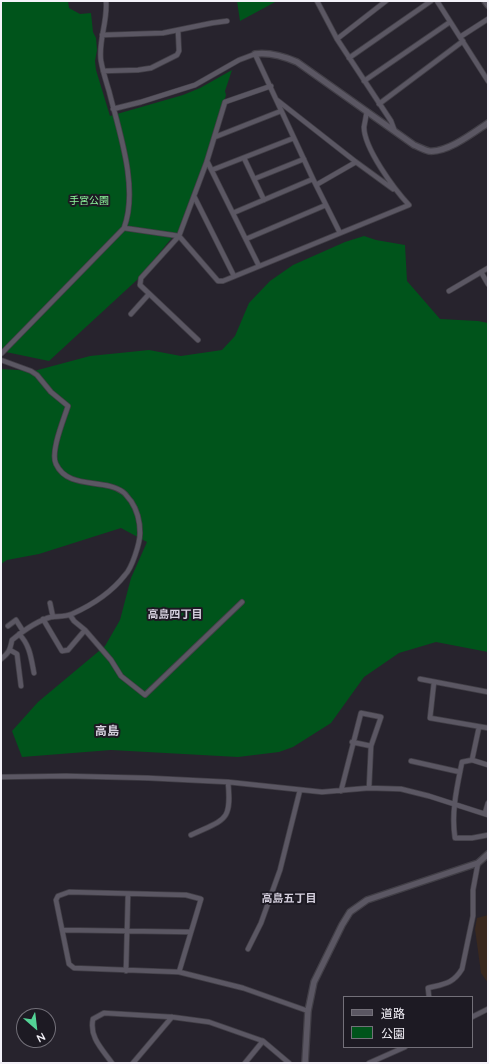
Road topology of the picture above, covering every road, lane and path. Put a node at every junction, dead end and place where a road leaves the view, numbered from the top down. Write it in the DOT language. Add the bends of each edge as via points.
graph roads {
  1 [pos="106,1"];
  2 [pos="317,1"];
  3 [pos="386,1"];
  4 [pos="431,1"];
  5 [pos="437,1"];
  6 [pos="485,1"];
  7 [pos="488,5"];
  8 [pos="488,19"];
  9 [pos="227,21"];
  10 [pos="450,22"];
  11 [pos="178,30"];
  12 [pos="102,35"];
  13 [pos="337,39"];
  14 [pos="462,39"];
  15 [pos="255,54"];
  16 [pos="349,58"];
  17 [pos="103,71"];
  18 [pos="364,81"];
  19 [pos="488,81"];
  20 [pos="271,86"];
  21 [pos="275,99"];
  22 [pos="379,104"];
  23 [pos="113,109"];
  24 [pos="281,111"];
  25 [pos="367,111"];
  26 [pos="488,123"];
  27 [pos="394,129"];
  28 [pos="215,137"];
  29 [pos="294,138"];
  30 [pos="244,158"];
  31 [pos="304,159"];
  32 [pos="207,162"];
  33 [pos="356,162"];
  34 [pos="212,170"];
  35 [pos="254,179"];
  36 [pos="313,179"];
  37 [pos="316,185"];
  38 [pos="396,191"];
  39 [pos="194,196"];
  40 [pos="264,200"];
  41 [pos="326,205"];
  42 [pos="234,213"];
  43 [pos="124,228"];
  44 [pos="340,233"];
  45 [pos="179,236"];
  46 [pos="246,239"];
  47 [pos="259,266"];
  48 [pos="488,268"];
  49 [pos="481,272"];
  50 [pos="234,276"];
  51 [pos="488,284"];
  52 [pos="449,291"];
  53 [pos="149,294"];
  54 [pos="131,314"];
  55 [pos="198,340"];
  56 [pos="1,354"];
  57 [pos="1,360"];
  58 [pos="242,602"];
  59 [pos="50,603"];
  60 [pos="70,615"];
  61 [pos="53,617"];
  62 [pos="43,619"];
  63 [pos="8,626"];
  64 [pos="85,630"];
  65 [pos="21,633"];
  66 [pos="10,650"];
  67 [pos="1,658"];
  68 [pos="34,673"];
  69 [pos="420,679"];
  70 [pos="434,682"];
  71 [pos="21,686"];
  72 [pos="488,692"];
  73 [pos="479,727"];
  74 [pos="488,728"];
  75 [pos="352,742"];
  76 [pos="371,746"];
  77 [pos="472,760"];
  78 [pos="411,761"];
  79 [pos="488,765"];
  80 [pos="460,772"];
  81 [pos="1,777"];
  82 [pos="228,782"];
  83 [pos="369,788"];
  84 [pos="300,790"];
  85 [pos="341,791"];
  86 [pos="488,803"];
  87 [pos="454,804"];
  88 [pos="486,814"];
  89 [pos="192,835"];
  90 [pos="488,835"];
  91 [pos="488,854"];
  92 [pos="478,863"];
  93 [pos="128,894"];
  94 [pos="63,930"];
  95 [pos="128,932"];
  96 [pos="191,932"];
  97 [pos="248,949"];
  98 [pos="126,971"];
  99 [pos="179,972"];
  100 [pos="429,996"];
  101 [pos="488,1009"];
  102 [pos="308,1011"];
  103 [pos="473,1016"];
  104 [pos="172,1017"];
  105 [pos="263,1041"];
  106 [pos="403,1048"];
  107 [pos="112,1063"];
  108 [pos="133,1063"];
  109 [pos="245,1063"];
  110 [pos="289,1063"];
  111 [pos="305,1063"];
  112 [pos="369,1063"];
  1 -- 12 [label="street"];
  2 -- 13 [label="street"];
  3 -- 13 [label="street"];
  4 -- 16 [label="street"];
  5 -- 10 [label="street"];
  6 -- 7 [label="street"];
  8 -- 14 [label="street"];
  9 -- 11 [label="street"];
  10 -- 14 [label="street"];
  10 -- 18 [label="street"];
  11 -- 12 [label="street" via="163,33"];
  11 -- 17 [label="street" via="177,55 152,68"];
  12 -- 17 [label="street" via="100,46"];
  13 -- 16 [label="street"];
  14 -- 19 [label="street"];
  14 -- 22 [label="street"];
  15 -- 20 [label="street"];
  15 -- 23 [label="street" via="239,60 195,85"];
  15 -- 25 [label="street" via="282,56 297,62"];
  16 -- 18 [label="street"];
  17 -- 23 [label="street"];
  18 -- 22 [label="street"];
  20 -- 21 [label="street"];
  20 -- 28 [label="street" via="225,102"];
  21 -- 24 [label="street"];
  21 -- 33 [label="street"];
  22 -- 27 [label="street"];
  23 -- 43 [label="street" via="122,139 130,193"];
  24 -- 28 [label="street"];
  24 -- 29 [label="street"];
  25 -- 27 [label="street"];
  25 -- 38 [label="street" via="364,128 368,145"];
  26 -- 27 [label="street" via="446,149 431,151 414,145"];
  28 -- 32 [label="street"];
  29 -- 30 [label="street"];
  29 -- 31 [label="street"];
  30 -- 34 [label="street"];
  30 -- 35 [label="street"];
  31 -- 35 [label="street"];
  31 -- 36 [label="street"];
  32 -- 34 [label="street"];
  32 -- 39 [label="street"];
  33 -- 37 [label="street"];
  33 -- 38 [label="street"];
  34 -- 42 [label="street"];
  35 -- 40 [label="street"];
  36 -- 37 [label="street"];
  36 -- 40 [label="street"];
  37 -- 41 [label="street"];
  38 -- 44 [label="street" via="408,205"];
  39 -- 45 [label="street"];
  39 -- 50 [label="street"];
  40 -- 42 [label="street"];
  41 -- 44 [label="street"];
  41 -- 46 [label="street"];
  42 -- 46 [label="street"];
  43 -- 45 [label="street"];
  43 -- 56 [label="street"];
  44 -- 47 [label="street"];
  45 -- 50 [label="street" via="218,281"];
  45 -- 53 [label="street" via="141,278 140,285"];
  46 -- 47 [label="street"];
  47 -- 50 [label="street"];
  48 -- 49 [label="street"];
  49 -- 51 [label="street"];
  49 -- 52 [label="street"];
  53 -- 54 [label="street"];
  53 -- 55 [label="street"];
  57 -- 60 [label="street" via="37,375 51,392 68,406 54,457 62,474 84,483 113,487 124,493 138,516 140,540 128,572 118,585 104,596"];
  58 -- 64 [label="street" via="145,695 121,676"];
  59 -- 61 [label="street"];
  60 -- 61 [label="street"];
  60 -- 64 [label="street"];
  61 -- 62 [label="street"];
  62 -- 64 [label="street" via="62,651 68,650"];
  62 -- 65 [label="street"];
  63 -- 65 [label="street" via="16,620"];
  65 -- 66 [label="street" via="12,640"];
  65 -- 68 [label="street" via="30,650"];
  66 -- 67 [label="street"];
  66 -- 71 [label="street" via="16,654"];
  69 -- 70 [label="street"];
  70 -- 72 [label="street"];
  70 -- 73 [label="street" via="430,718"];
  73 -- 74 [label="street"];
  73 -- 77 [label="street"];
  75 -- 76 [label="street"];
  75 -- 76 [label="street" via="361,713 381,717"];
  75 -- 85 [label="street"];
  76 -- 83 [label="street"];
  77 -- 79 [label="street"];
  77 -- 80 [label="street" via="462,762"];
  78 -- 80 [label="street"];
  80 -- 87 [label="street"];
  81 -- 82 [label="street" via="66,776"];
  82 -- 84 [label="street"];
  82 -- 89 [label="street" via="228,813 221,821"];
  83 -- 85 [label="street"];
  83 -- 87 [label="street" via="401,789"];
  84 -- 85 [label="street"];
  84 -- 97 [label="street" via="280,870"];
  86 -- 88 [label="street"];
  87 -- 88 [label="street"];
  87 -- 90 [label="street" via="455,838"];
  91 -- 92 [label="street"];
  92 -- 100 [label="street" via="473,890 473,916 462,969 450,982 428,988"];
  92 -- 102 [label="street" via="367,900 350,912 314,982"];
  93 -- 94 [label="street" via="69,892 58,896 56,900"];
  93 -- 95 [label="street"];
  93 -- 96 [label="street" via="186,895 201,899"];
  94 -- 95 [label="street"];
  94 -- 98 [label="street" via="69,964 74,968"];
  95 -- 96 [label="street"];
  95 -- 98 [label="street"];
  96 -- 99 [label="street"];
  98 -- 99 [label="street"];
  99 -- 102 [label="street" via="243,988"];
  101 -- 103 [label="street"];
  102 -- 111 [label="street"];
  104 -- 105 [label="street" via="209,1022"];
  104 -- 107 [label="street" via="104,1012 93,1019 92,1034"];
  104 -- 108 [label="street"];
  105 -- 109 [label="street"];
  105 -- 110 [label="street"];
  106 -- 112 [label="street"];
}
